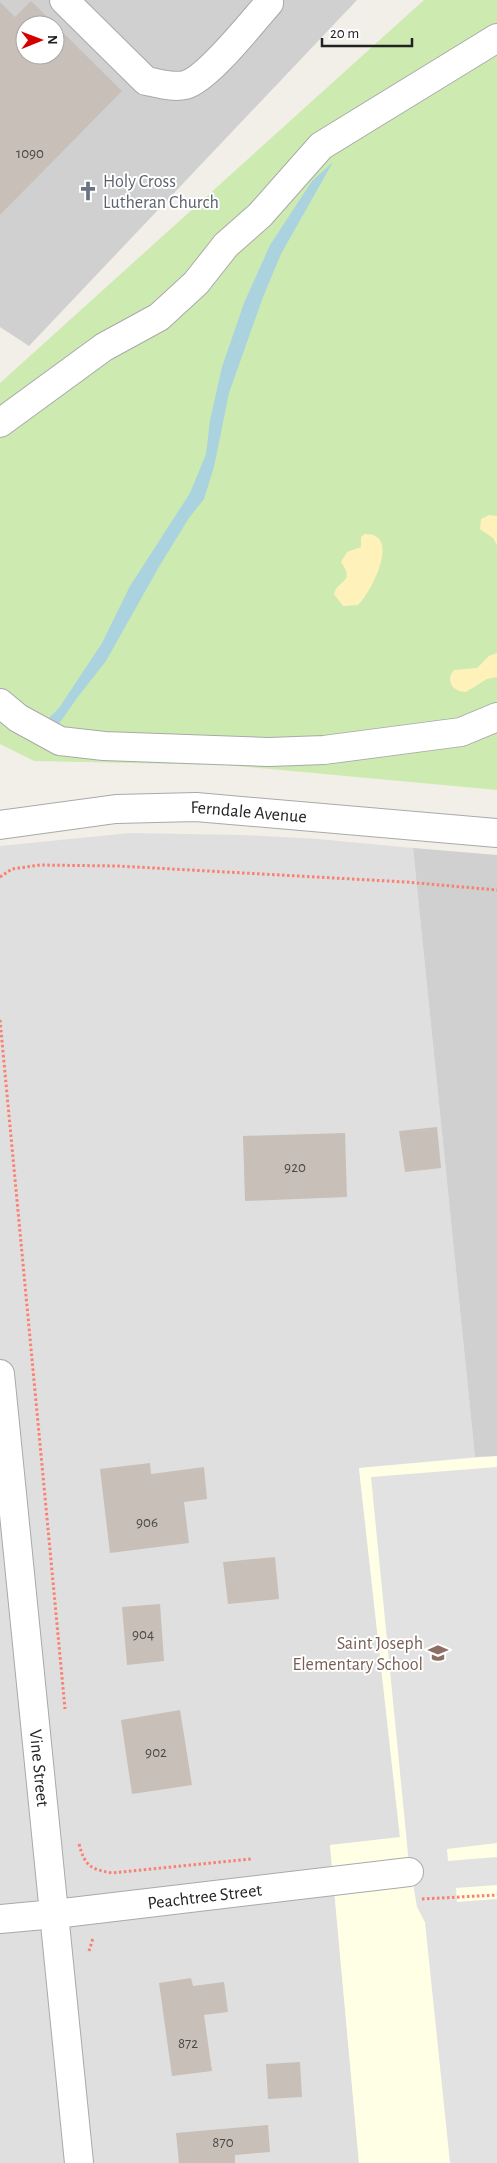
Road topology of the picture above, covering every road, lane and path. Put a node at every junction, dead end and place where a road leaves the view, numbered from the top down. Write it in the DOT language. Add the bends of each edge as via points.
graph roads {
  1 [pos="64,0"];
  2 [pos="269,0"];
  3 [pos="497,38"];
  4 [pos="0,423"];
  5 [pos="0,703"];
  6 [pos="497,717"];
  7 [pos="0,825"];
  8 [pos="497,833"];
  9 [pos="0,878"];
  10 [pos="497,890"];
  11 [pos="0,1020"];
  12 [pos="0,1374"];
  13 [pos="66,1716"];
  14 [pos="78,1834"];
  15 [pos="259,1858"];
  16 [pos="409,1872"];
  17 [pos="497,1895"];
  18 [pos="419,1899"];
  19 [pos="55,1914"];
  20 [pos="0,1918"];
  21 [pos="99,1932"];
  22 [pos="90,1961"];
  23 [pos="79,2163"];
  1 -- 2 [label="street" via="146,80 185,85 202,76"];
  3 -- 4 [label="street" via="321,146 260,215 226,245 196,283 160,317 104,347"];
  5 -- 6 [label="street" via="18,718 60,741 104,746 269,752 324,750 461,732"];
  7 -- 8 [label="street, Ferndale Avenue" via="116,809 196,807"];
  9 -- 10 [label="path" via="12,869 40,865 118,866 396,881"];
  11 -- 13 [label="path"];
  12 -- 19 [label="street, Vine Street"];
  14 -- 15 [label="path" via="83,1860 96,1870 112,1873"];
  16 -- 19 [label="street, Peachtree Street"];
  17 -- 18 [label="path"];
  19 -- 20 [label="street, Peachtree Street"];
  19 -- 23 [label="street, Vine Street"];
  21 -- 22 [label="path" via="94,1936 89,1951"];
}
